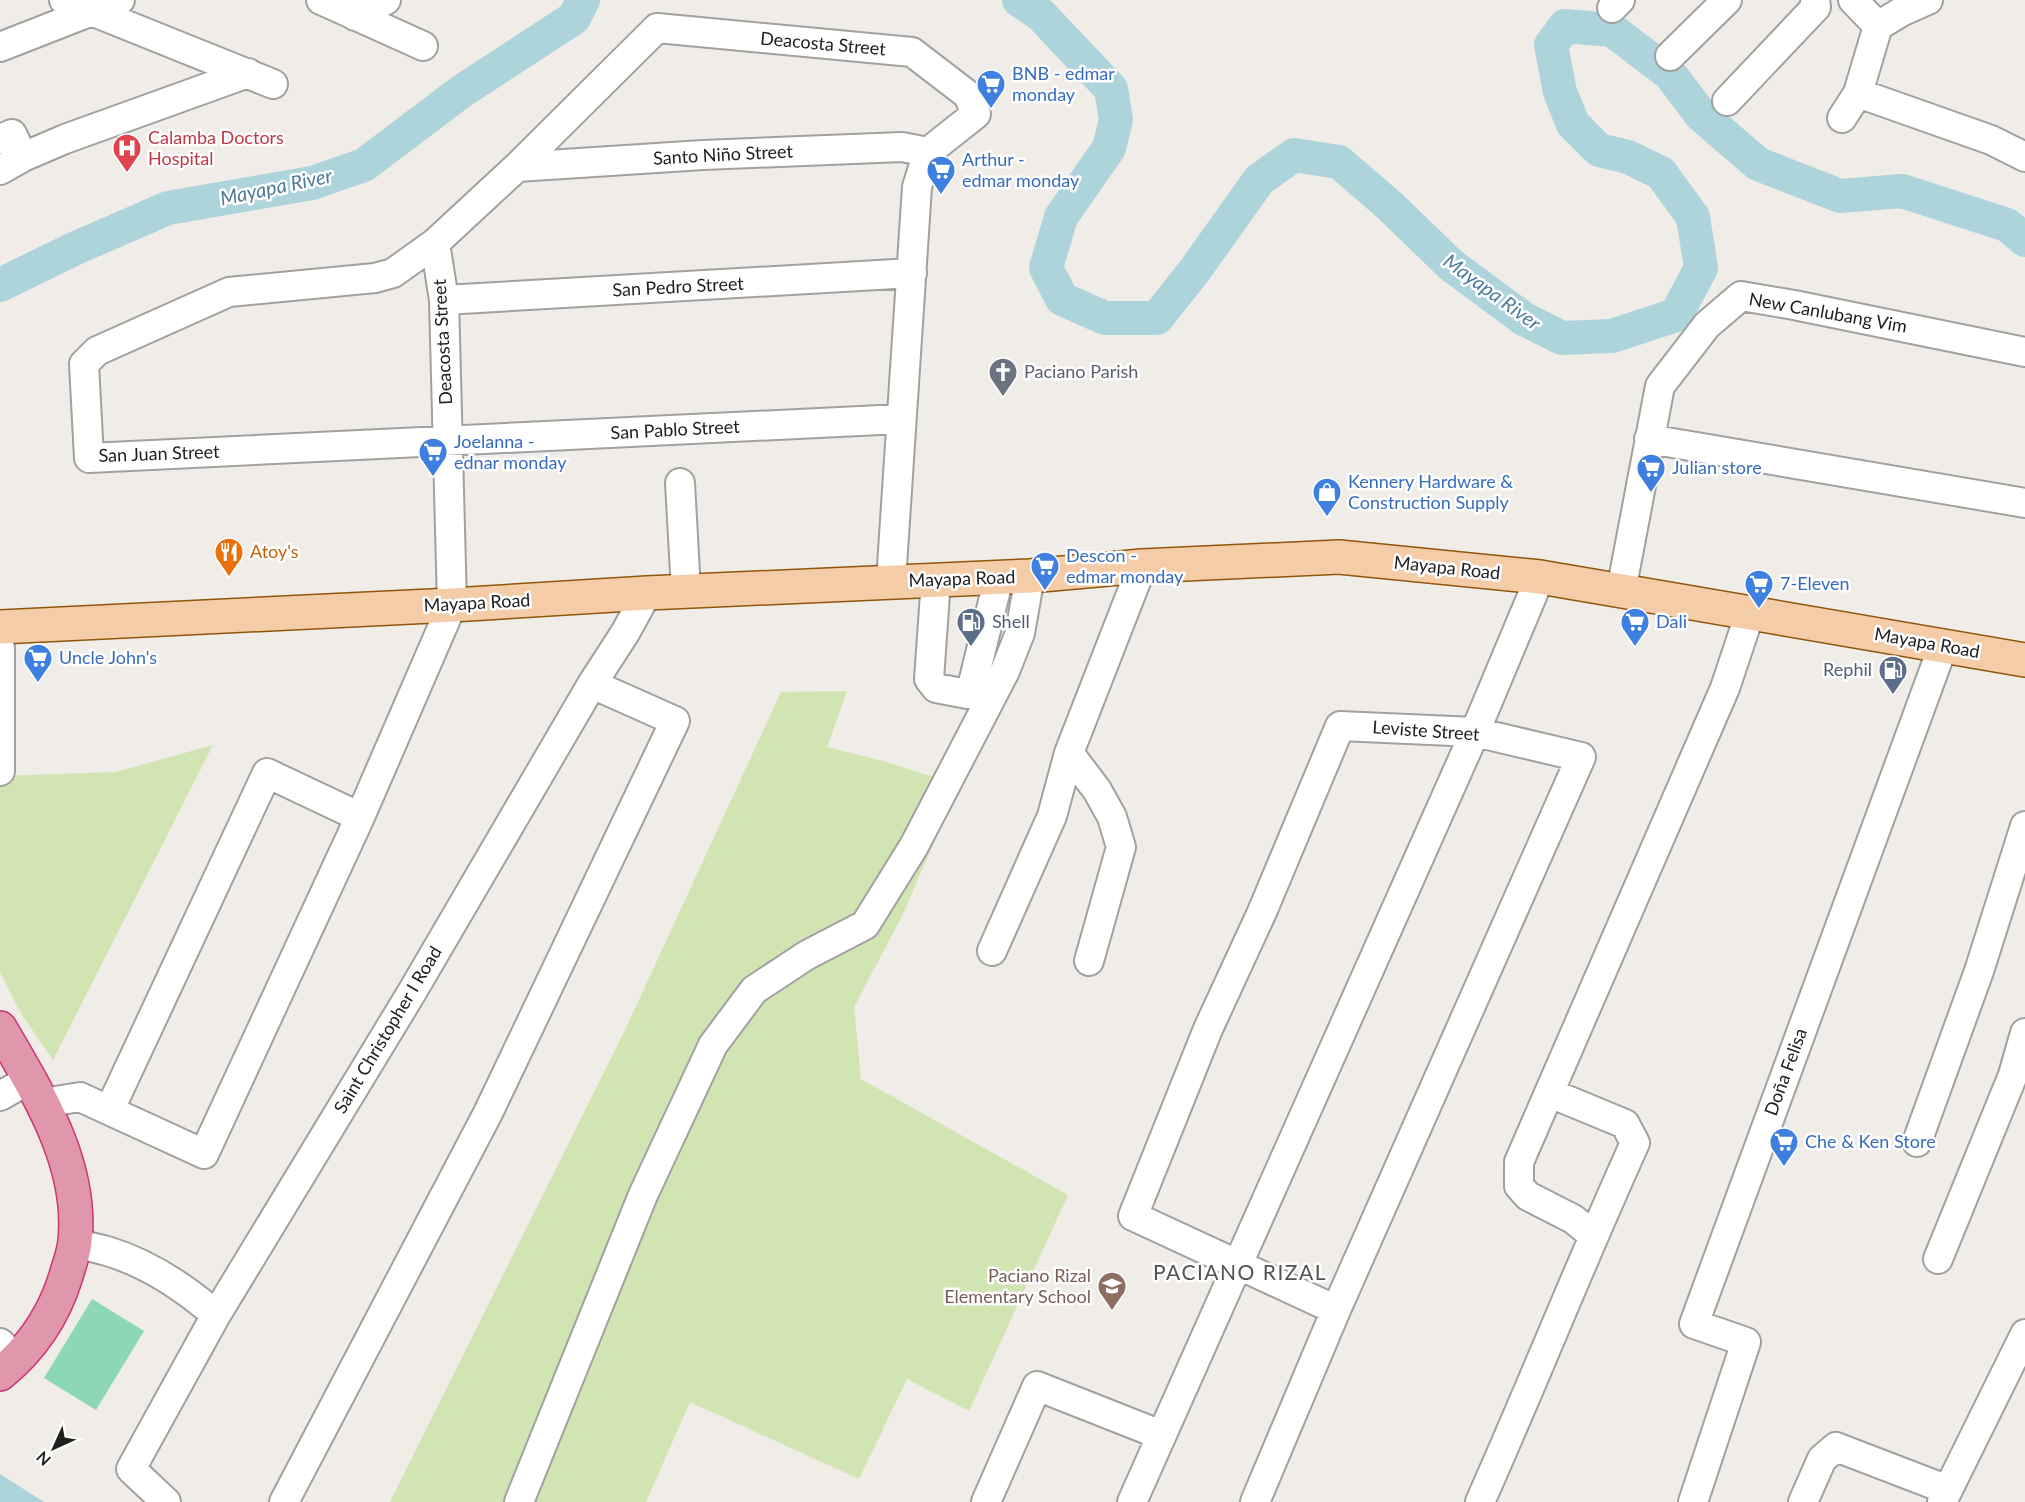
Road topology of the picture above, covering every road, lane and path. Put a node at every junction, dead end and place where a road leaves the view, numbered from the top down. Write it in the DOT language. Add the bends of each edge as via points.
graph roads {
  1 [pos="64,0"];
  2 [pos="120,0"];
  3 [pos="321,0"];
  4 [pos="386,0"];
  5 [pos="1727,0"];
  6 [pos="1815,0"];
  7 [pos="1853,0"];
  8 [pos="1929,0"];
  9 [pos="91,11"];
  10 [pos="355,16"];
  11 [pos="1878,26"];
  12 [pos="423,46"];
  13 [pos="0,47"];
  14 [pos="1670,56"];
  15 [pos="1858,93"];
  16 [pos="1727,101"];
  17 [pos="1842,118"];
  18 [pos="0,139"];
  19 [pos="928,152"];
  20 [pos="2025,157"];
  21 [pos="12,163"];
  22 [pos="517,167"];
  23 [pos="435,243"];
  24 [pos="912,273"];
  25 [pos="444,300"];
  26 [pos="2025,352"];
  27 [pos="901,419"];
  28 [pos="448,440"];
  29 [pos="1649,440"];
  30 [pos="680,483"];
  31 [pos="2025,504"];
  32 [pos="1142,566"];
  33 [pos="1014,577"];
  34 [pos="1540,577"];
  35 [pos="936,580"];
  36 [pos="891,581"];
  37 [pos="686,591"];
  38 [pos="1621,591"];
  39 [pos="647,593"];
  40 [pos="452,605"];
  41 [pos="1750,613"];
  42 [pos="0,627"];
  43 [pos="1942,646"];
  44 [pos="0,648"];
  45 [pos="2025,660"];
  46 [pos="591,684"];
  47 [pos="1475,732"];
  48 [pos="1069,753"];
  49 [pos="0,771"];
  50 [pos="360,817"];
  51 [pos="2025,826"];
  52 [pos="992,951"];
  53 [pos="1089,961"];
  54 [pos="0,1028"];
  55 [pos="2025,1034"];
  56 [pos="36,1091"];
  57 [pos="1550,1093"];
  58 [pos="0,1096"];
  59 [pos="110,1109"];
  60 [pos="1917,1142"];
  61 [pos="1593,1235"];
  62 [pos="75,1244"];
  63 [pos="1938,1258"];
  64 [pos="1238,1264"];
  65 [pos="1336,1310"];
  66 [pos="216,1315"];
  67 [pos="2025,1334"];
  68 [pos="6,1359"];
  69 [pos="2017,1372"];
  70 [pos="1161,1435"];
  71 [pos="1945,1496"];
  72 [pos="166,1502"];
  73 [pos="284,1502"];
  74 [pos="519,1502"];
  75 [pos="986,1502"];
  76 [pos="1132,1502"];
  77 [pos="1255,1502"];
  78 [pos="1480,1502"];
  79 [pos="1693,1502"];
  80 [pos="1803,1502"];
  1 -- 9 [label="street"];
  2 -- 9 [label="street"];
  3 -- 10 [label="street"];
  4 -- 10 [label="street"];
  5 -- 14 [label="street"];
  6 -- 16 [label="street" via="1816,7"];
  7 -- 11 [label="street"];
  8 -- 11 [label="street"];
  9 -- 13 [label="street"];
  9 -- 21 [label="street" via="260,78 65,139"];
  10 -- 12 [label="street"];
  11 -- 15 [label="street"];
  15 -- 17 [label="street"];
  15 -- 20 [label="street" via="1991,140"];
  18 -- 21 [label="street" via="12,134"];
  19 -- 22 [label="street, Santo Niño Street" via="902,147"];
  19 -- 22 [label="street, Deacosta Street" via="976,114 968,95 912,52 657,28"];
  19 -- 24 [label="street" via="917,187"];
  22 -- 23 [label="street, Deacosta Street"];
  23 -- 25 [label="street, Deacosta Street"];
  23 -- 28 [label="street, San Juan Street" via="393,273 375,278 229,292 98,351 84,364 89,458"];
  24 -- 25 [label="street, San Pedro Street"];
  24 -- 27 [label="street"];
  25 -- 28 [label="street, Deacosta Street"];
  26 -- 29 [label="street, New Canlubang Vim" via="1740,296 1707,325 1660,386"];
  27 -- 28 [label="street, San Pablo Street"];
  27 -- 36 [label="street"];
  28 -- 40 [label="street, Deacosta Street"];
  29 -- 31 [label="street"];
  29 -- 38 [label="street, New Canlubang Vim"];
  30 -- 37 [label="street"];
  32 -- 33 [label="main road, Mayapa Road"];
  32 -- 34 [label="main road, Mayapa Road" via="1339,557"];
  32 -- 48 [label="street"];
  33 -- 35 [label="main road, Mayapa Road"];
  33 -- 35 [label="street" via="967,694 936,688 929,680"];
  33 -- 74 [label="street" via="1020,633 1005,671 914,846 866,925 807,955 754,990 713,1045 644,1195"];
  34 -- 38 [label="main road, Mayapa Road"];
  34 -- 47 [label="street"];
  35 -- 36 [label="main road, Mayapa Road"];
  36 -- 37 [label="main road, Mayapa Road"];
  37 -- 39 [label="main road, Mayapa Road"];
  38 -- 41 [label="main road, Mayapa Road"];
  39 -- 40 [label="main road, Mayapa Road"];
  39 -- 46 [label="street, Saint Christopher I Road"];
  40 -- 42 [label="main road, Mayapa Road"];
  40 -- 50 [label="street"];
  41 -- 43 [label="main road, Mayapa Road"];
  41 -- 57 [label="street" via="1725,688"];
  43 -- 45 [label="main road, Mayapa Road"];
  43 -- 79 [label="street, Doña Felisa" via="1694,1324 1746,1342"];
  44 -- 49 [label="street"];
  46 -- 66 [label="street, Saint Christopher I Road" via="412,992"];
  46 -- 73 [label="street" via="675,721 488,1113"];
  47 -- 64 [label="street"];
  47 -- 64 [label="street, Leviste Street" via="1340,726 1208,1029 1133,1216"];
  47 -- 65 [label="street, Leviste Street" via="1581,757"];
  48 -- 52 [label="street" via="1052,816"];
  48 -- 53 [label="street" via="1097,790 1121,847"];
  50 -- 59 [label="street" via="267,773"];
  50 -- 59 [label="street" via="204,1154"];
  51 -- 60 [label="street" via="1979,971"];
  54 -- 56 [label="highway"];
  55 -- 63 [label="street" via="2013,1075"];
  56 -- 58 [label="street"];
  56 -- 59 [label="street" via="80,1097"];
  56 -- 62 [label="highway" via="69,1168 75,1203"];
  57 -- 61 [label="street" via="1520,1162 1519,1186 1528,1196 1573,1219"];
  57 -- 61 [label="street" via="1625,1124 1635,1143"];
  61 -- 78 [label="street"];
  62 -- 66 [label="street" via="108,1251 153,1271 191,1293"];
  62 -- 68 [label="highway" via="59,1299 45,1323"];
  64 -- 65 [label="street"];
  64 -- 70 [label="street"];
  65 -- 77 [label="street"];
  66 -- 72 [label="street, Saint Christopher I Road" via="131,1469"];
  67 -- 69 [label="street"];
  69 -- 71 [label="street"];
  70 -- 75 [label="street" via="1037,1386"];
  70 -- 76 [label="street"];
  71 -- 80 [label="street" via="1836,1447 1822,1459"];
}
